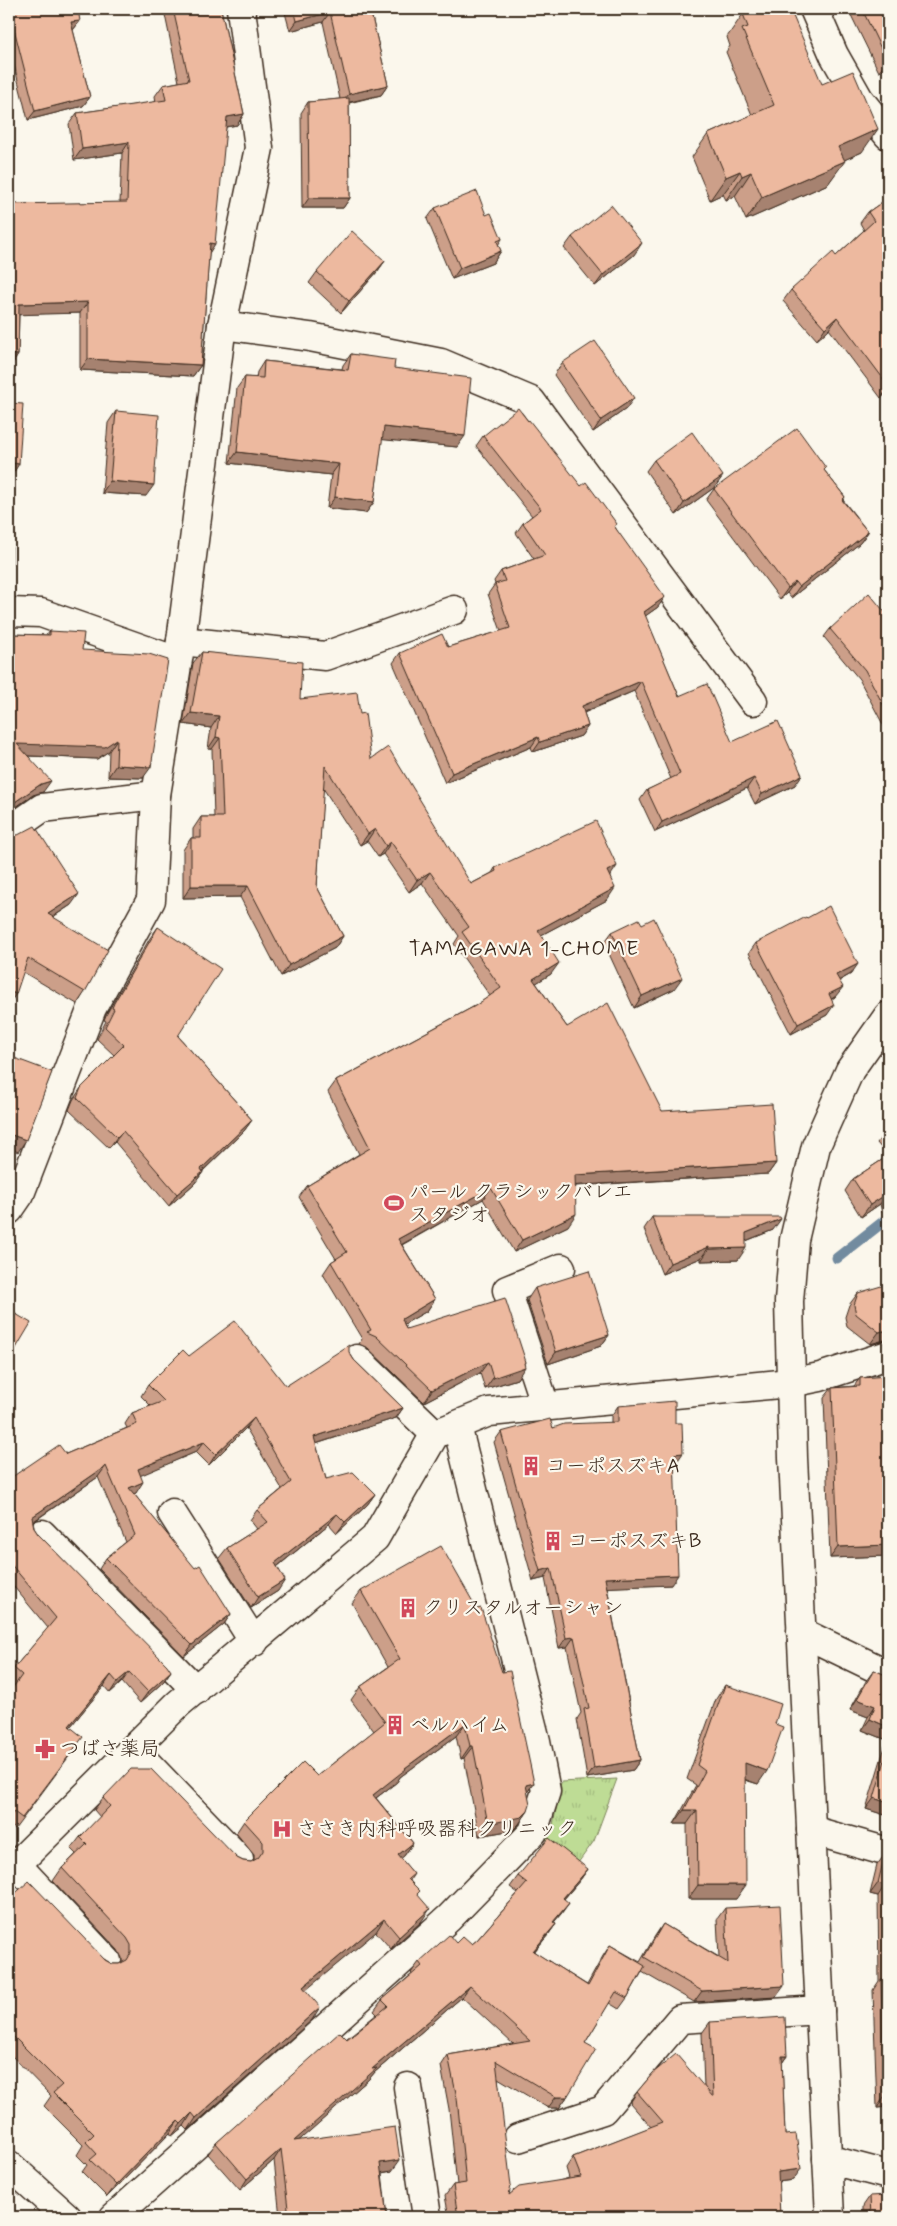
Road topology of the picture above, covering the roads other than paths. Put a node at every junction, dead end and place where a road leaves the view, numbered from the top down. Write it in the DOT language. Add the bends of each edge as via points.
graph roads {
  1 [pos="241,9"];
  2 [pos="814,9"];
  3 [pos="888,135"];
  4 [pos="222,325"];
  5 [pos="454,610"];
  6 [pos="9,612"];
  7 [pos="179,651"];
  8 [pos="754,701"];
  9 [pos="156,795"];
  10 [pos="9,831"];
  11 [pos="888,1016"];
  12 [pos="12,1198"];
  13 [pos="561,1268"];
  14 [pos="888,1355"];
  15 [pos="357,1359"];
  16 [pos="790,1383"];
  17 [pos="545,1406"];
  18 [pos="446,1430"];
  19 [pos="172,1513"];
  20 [pos="42,1534"];
  21 [pos="801,1632"];
  22 [pos="254,1642"];
  23 [pos="888,1674"];
  24 [pos="196,1690"];
  25 [pos="132,1749"];
  26 [pos="811,1830"];
  27 [pos="888,1852"];
  28 [pos="239,1859"];
  29 [pos="13,1868"];
  30 [pos="107,1961"];
  31 [pos="820,2010"];
  32 [pos="408,2087"];
  33 [pos="518,2138"];
  34 [pos="827,2159"];
  35 [pos="9,2165"];
  36 [pos="888,2175"];
  37 [pos="67,2217"];
  38 [pos="114,2217"];
  39 [pos="427,2217"];
  40 [pos="830,2217"];
  1 -- 4 [label="street" via="260,148"];
  2 -- 3 [label="street" via="858,99"];
  4 -- 7 [label="street"];
  4 -- 8 [label="street" via="310,337 441,364 530,401"];
  5 -- 7 [label="street" via="325,656"];
  6 -- 7 [label="street" via="41,613"];
  7 -- 9 [label="street"];
  9 -- 10 [label="street" via="42,808"];
  9 -- 12 [label="street" via="151,900 92,1008"];
  11 -- 16 [label="street" via="850,1070 816,1146 794,1240 789,1301"];
  13 -- 17 [label="street" via="507,1290"];
  14 -- 16 [label="street"];
  15 -- 18 [label="street"];
  16 -- 17 [label="street"];
  16 -- 21 [label="street"];
  17 -- 18 [label="street" via="490,1412"];
  18 -- 22 [label="street" via="375,1538"];
  18 -- 38 [label="street" via="536,1741 546,1791 533,1832 448,1918"];
  19 -- 22 [label="street"];
  20 -- 24 [label="street"];
  21 -- 23 [label="street"];
  21 -- 26 [label="street"];
  22 -- 24 [label="street"];
  24 -- 25 [label="street"];
  25 -- 28 [label="street"];
  25 -- 29 [label="street"];
  26 -- 27 [label="street"];
  26 -- 31 [label="street"];
  29 -- 30 [label="street"];
  31 -- 33 [label="street" via="680,2019 603,2110"];
  31 -- 34 [label="street"];
  32 -- 39 [label="street"];
  34 -- 36 [label="street"];
  34 -- 40 [label="street"];
  35 -- 37 [label="street"];
}
